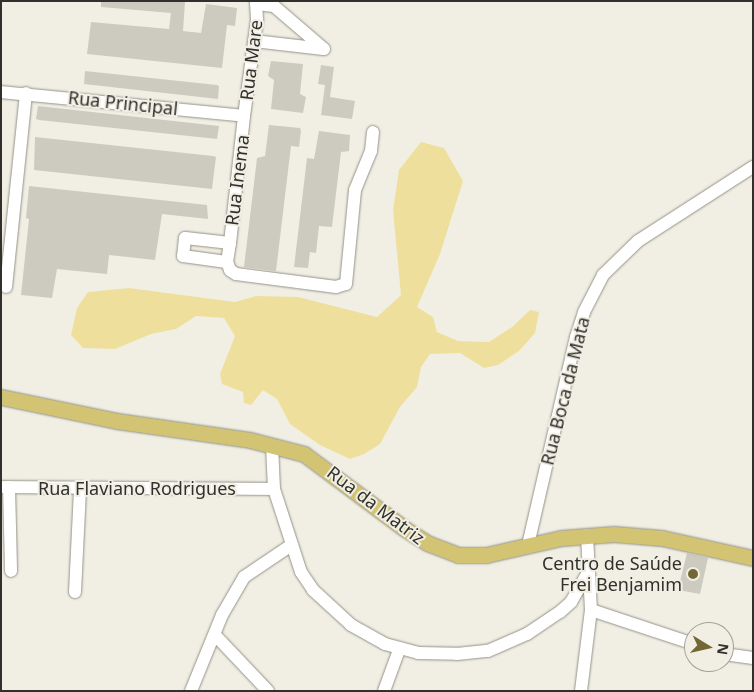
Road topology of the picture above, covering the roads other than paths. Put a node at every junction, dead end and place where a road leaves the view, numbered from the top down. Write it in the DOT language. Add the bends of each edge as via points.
graph roads {
  1 [pos="256,3"];
  2 [pos="254,41"];
  3 [pos="1,92"];
  4 [pos="26,93"];
  5 [pos="244,116"];
  6 [pos="373,132"];
  7 [pos="753,167"];
  8 [pos="230,243"];
  9 [pos="227,262"];
  10 [pos="6,287"];
  11 [pos="1,397"];
  12 [pos="272,445"];
  13 [pos="5,487"];
  14 [pos="274,489"];
  15 [pos="80,490"];
  16 [pos="587,536"];
  17 [pos="528,545"];
  18 [pos="290,546"];
  19 [pos="753,558"];
  20 [pos="11,571"];
  21 [pos="588,573"];
  22 [pos="75,592"];
  23 [pos="591,610"];
  24 [pos="215,634"];
  25 [pos="684,641"];
  26 [pos="399,650"];
  27 [pos="734,655"];
  28 [pos="753,658"];
  29 [pos="191,691"];
  30 [pos="268,691"];
  31 [pos="384,691"];
  32 [pos="581,691"];
  1 -- 2 [label="street, Rua Mare"];
  1 -- 2 [label="street" via="274,6 324,49"];
  2 -- 5 [label="street, Rua Mare"];
  3 -- 4 [label="street, Rua Principal"];
  4 -- 5 [label="street, Rua Principal"];
  4 -- 10 [label="street"];
  5 -- 8 [label="street, Rua Inema"];
  6 -- 9 [label="street" via="369,159 355,190 346,284 336,287 236,274"];
  7 -- 17 [label="street, Rua Boca da Mata" via="638,241 603,275 584,312 576,337"];
  8 -- 9 [label="street, Rua Inema"];
  8 -- 9 [label="street, Rua Inema" via="185,238 183,256"];
  11 -- 12 [label="main road, Rua da Matriz" via="82,415"];
  12 -- 14 [label="street"];
  12 -- 17 [label="main road, Rua da Matriz" via="319,462 405,529 444,551 472,556"];
  13 -- 15 [label="street, Rua Flaviano Rodrigues"];
  13 -- 20 [label="street"];
  14 -- 15 [label="street, Rua Flaviano Rodrigues"];
  14 -- 18 [label="street"];
  15 -- 22 [label="street"];
  16 -- 17 [label="main road, Rua da Matriz"];
  16 -- 19 [label="main road, Rua da Matriz" via="662,538"];
  16 -- 21 [label="street"];
  18 -- 24 [label="street" via="244,578"];
  18 -- 26 [label="street" via="301,572 330,608 351,625"];
  21 -- 23 [label="street"];
  21 -- 26 [label="street" via="571,602 560,612 507,644 457,654"];
  23 -- 25 [label="street"];
  23 -- 32 [label="street"];
  24 -- 29 [label="street"];
  24 -- 30 [label="street"];
  26 -- 31 [label="street"];
  27 -- 28 [label="street"];
}
